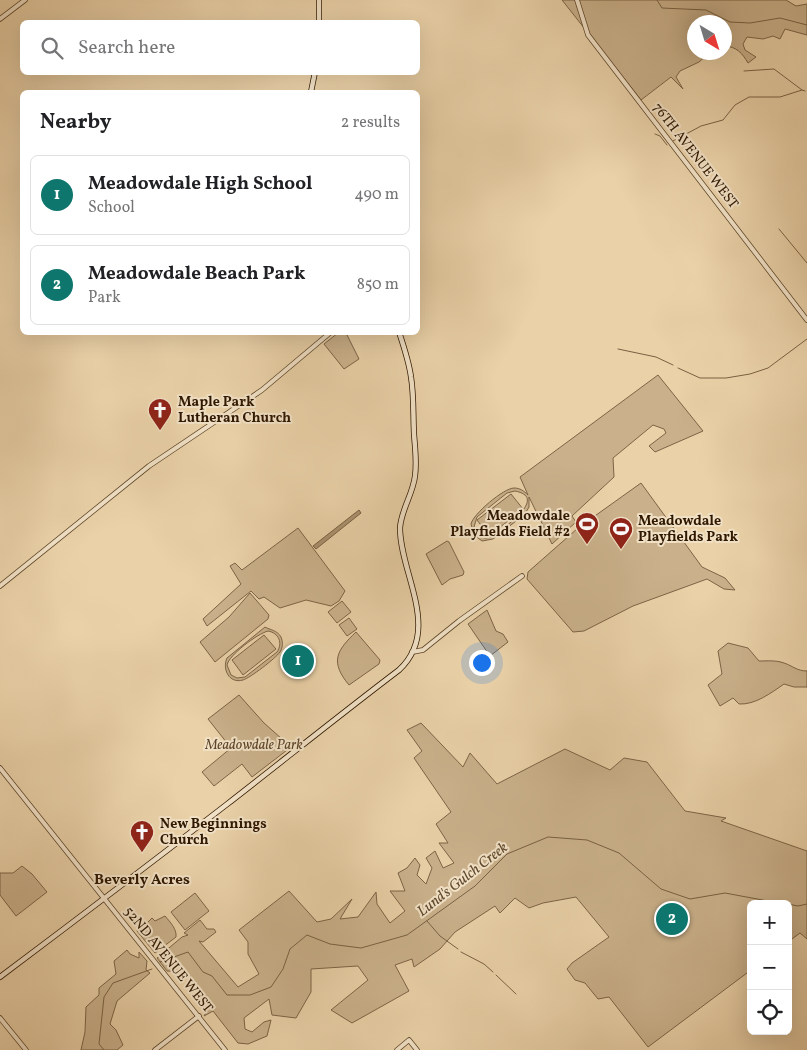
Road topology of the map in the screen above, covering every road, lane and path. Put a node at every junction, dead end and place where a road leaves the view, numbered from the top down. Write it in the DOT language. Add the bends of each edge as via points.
graph roads {
  1 [pos="25,0"];
  2 [pos="318,0"];
  3 [pos="577,0"];
  4 [pos="0,19"];
  5 [pos="319,20"];
  6 [pos="314,75"];
  7 [pos="311,90"];
  8 [pos="807,320"];
  9 [pos="327,335"];
  10 [pos="400,335"];
  11 [pos="522,576"];
  12 [pos="0,586"];
  13 [pos="412,652"];
  14 [pos="0,768"];
  15 [pos="104,899"];
  16 [pos="0,977"];
  17 [pos="199,1016"];
  18 [pos="0,1018"];
  19 [pos="26,1050"];
  20 [pos="155,1050"];
  21 [pos="225,1050"];
  22 [pos="397,1050"];
  23 [pos="417,1050"];
  1 -- 4 [label="street"];
  2 -- 5 [label="main road"];
  3 -- 8 [label="street, 76TH AVENUE WEST" via="588,35"];
  6 -- 7 [label="main road"];
  9 -- 12 [label="street" via="262,390 149,466"];
  10 -- 13 [label="main road" via="412,378 416,462 413,487 400,528 419,617"];
  11 -- 13 [label="street" via="423,650"];
  13 -- 15 [label="main road" via="399,670"];
  14 -- 15 [label="street, 52ND AVENUE WEST"];
  15 -- 16 [label="main road"];
  15 -- 17 [label="street, 52ND AVENUE WEST"];
  17 -- 20 [label="street"];
  17 -- 21 [label="street, 52ND AVENUE WEST"];
  18 -- 19 [label="street"];
  22 -- 23 [label="street" via="409,1040"];
}
